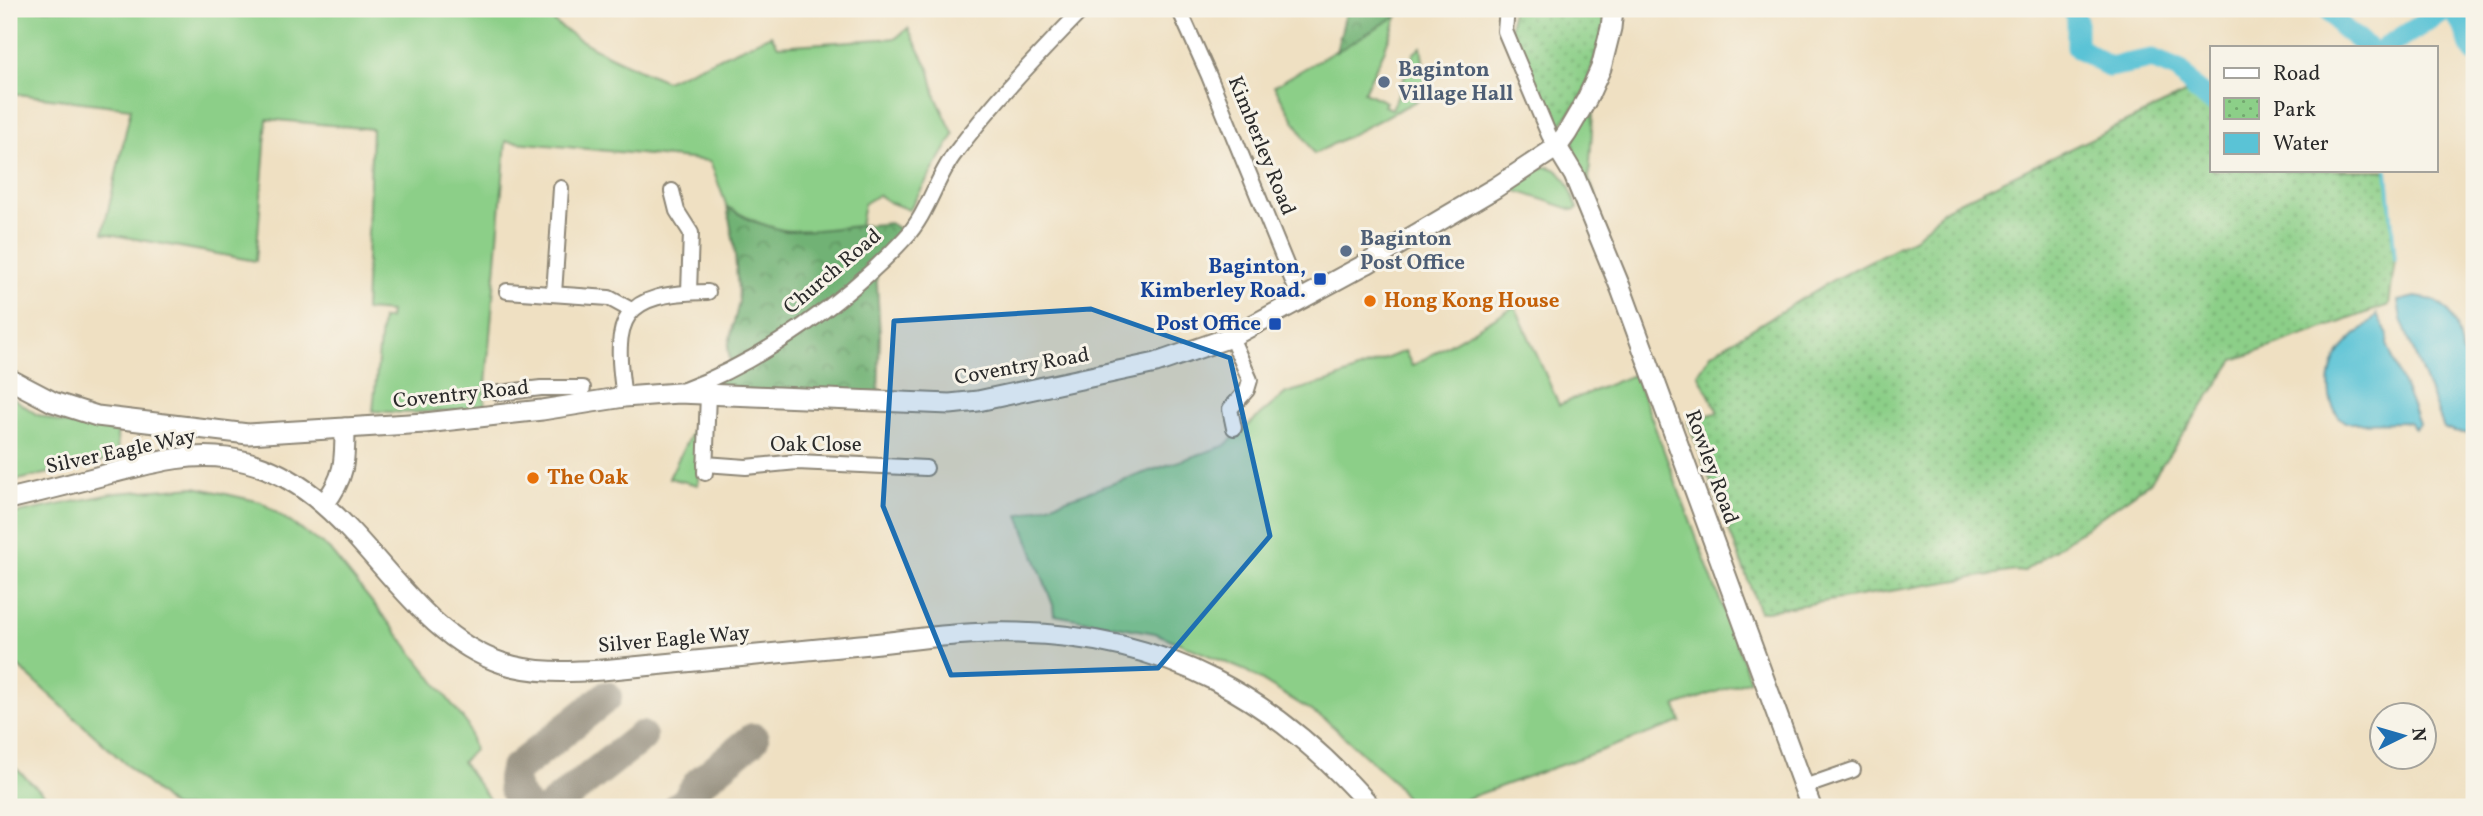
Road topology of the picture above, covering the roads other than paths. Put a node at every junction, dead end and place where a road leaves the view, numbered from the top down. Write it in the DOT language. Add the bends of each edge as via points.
graph roads {
  1 [pos="1179,9"];
  2 [pos="1507,9"];
  3 [pos="1613,9"];
  4 [pos="1080,10"];
  5 [pos="1557,147"];
  6 [pos="561,188"];
  7 [pos="672,191"];
  8 [pos="507,291"];
  9 [pos="689,292"];
  10 [pos="708,292"];
  11 [pos="554,294"];
  12 [pos="1301,301"];
  13 [pos="631,310"];
  14 [pos="1231,337"];
  15 [pos="9,379"];
  16 [pos="583,388"];
  17 [pos="530,391"];
  18 [pos="499,393"];
  19 [pos="678,393"];
  20 [pos="708,394"];
  21 [pos="624,397"];
  22 [pos="530,412"];
  23 [pos="345,428"];
  24 [pos="1234,428"];
  25 [pos="926,468"];
  26 [pos="9,499"];
  27 [pos="324,504"];
  28 [pos="1853,770"];
  29 [pos="1804,787"];
  30 [pos="1371,807"];
  31 [pos="1811,807"];
  1 -- 12 [label="street, Kimberley Road"];
  2 -- 5 [label="street" via="1505,31"];
  3 -- 5 [label="street, Coventry Road" via="1601,68"];
  4 -- 19 [label="street, Church Road" via="969,135 944,169 908,236 876,267 775,345"];
  5 -- 12 [label="street, Coventry Road"];
  5 -- 29 [label="street, Rowley Road" via="1574,175 1621,289"];
  6 -- 11 [label="street"];
  7 -- 9 [label="street" via="677,211 691,233"];
  8 -- 11 [label="street"];
  9 -- 10 [label="street"];
  9 -- 13 [label="street" via="648,300"];
  11 -- 13 [label="street" via="609,298"];
  12 -- 14 [label="street, Coventry Road"];
  13 -- 21 [label="street" via="621,337"];
  14 -- 20 [label="street, Coventry Road" via="1156,363 978,401 910,403"];
  14 -- 24 [label="street" via="1250,380 1230,409"];
  15 -- 23 [label="street, Coventry Road" via="53,402 97,416 248,434"];
  16 -- 17 [label="street"];
  17 -- 18 [label="street"];
  17 -- 22 [label="street"];
  19 -- 20 [label="street, Coventry Road"];
  19 -- 21 [label="street, Coventry Road"];
  20 -- 25 [label="street, Oak Close" via="705,469 797,462"];
  21 -- 22 [label="street, Coventry Road"];
  22 -- 23 [label="street, Coventry Road"];
  23 -- 27 [label="street" via="344,470"];
  26 -- 27 [label="street, Silver Eagle Way" via="151,464 206,456 242,460 278,472"];
  27 -- 30 [label="street, Silver Eagle Way" via="440,625 476,652 510,666 574,672 988,633 1091,639 1163,658 1228,686 1312,745"];
  28 -- 29 [label="street"];
  29 -- 31 [label="street, Rowley Road"];
}
